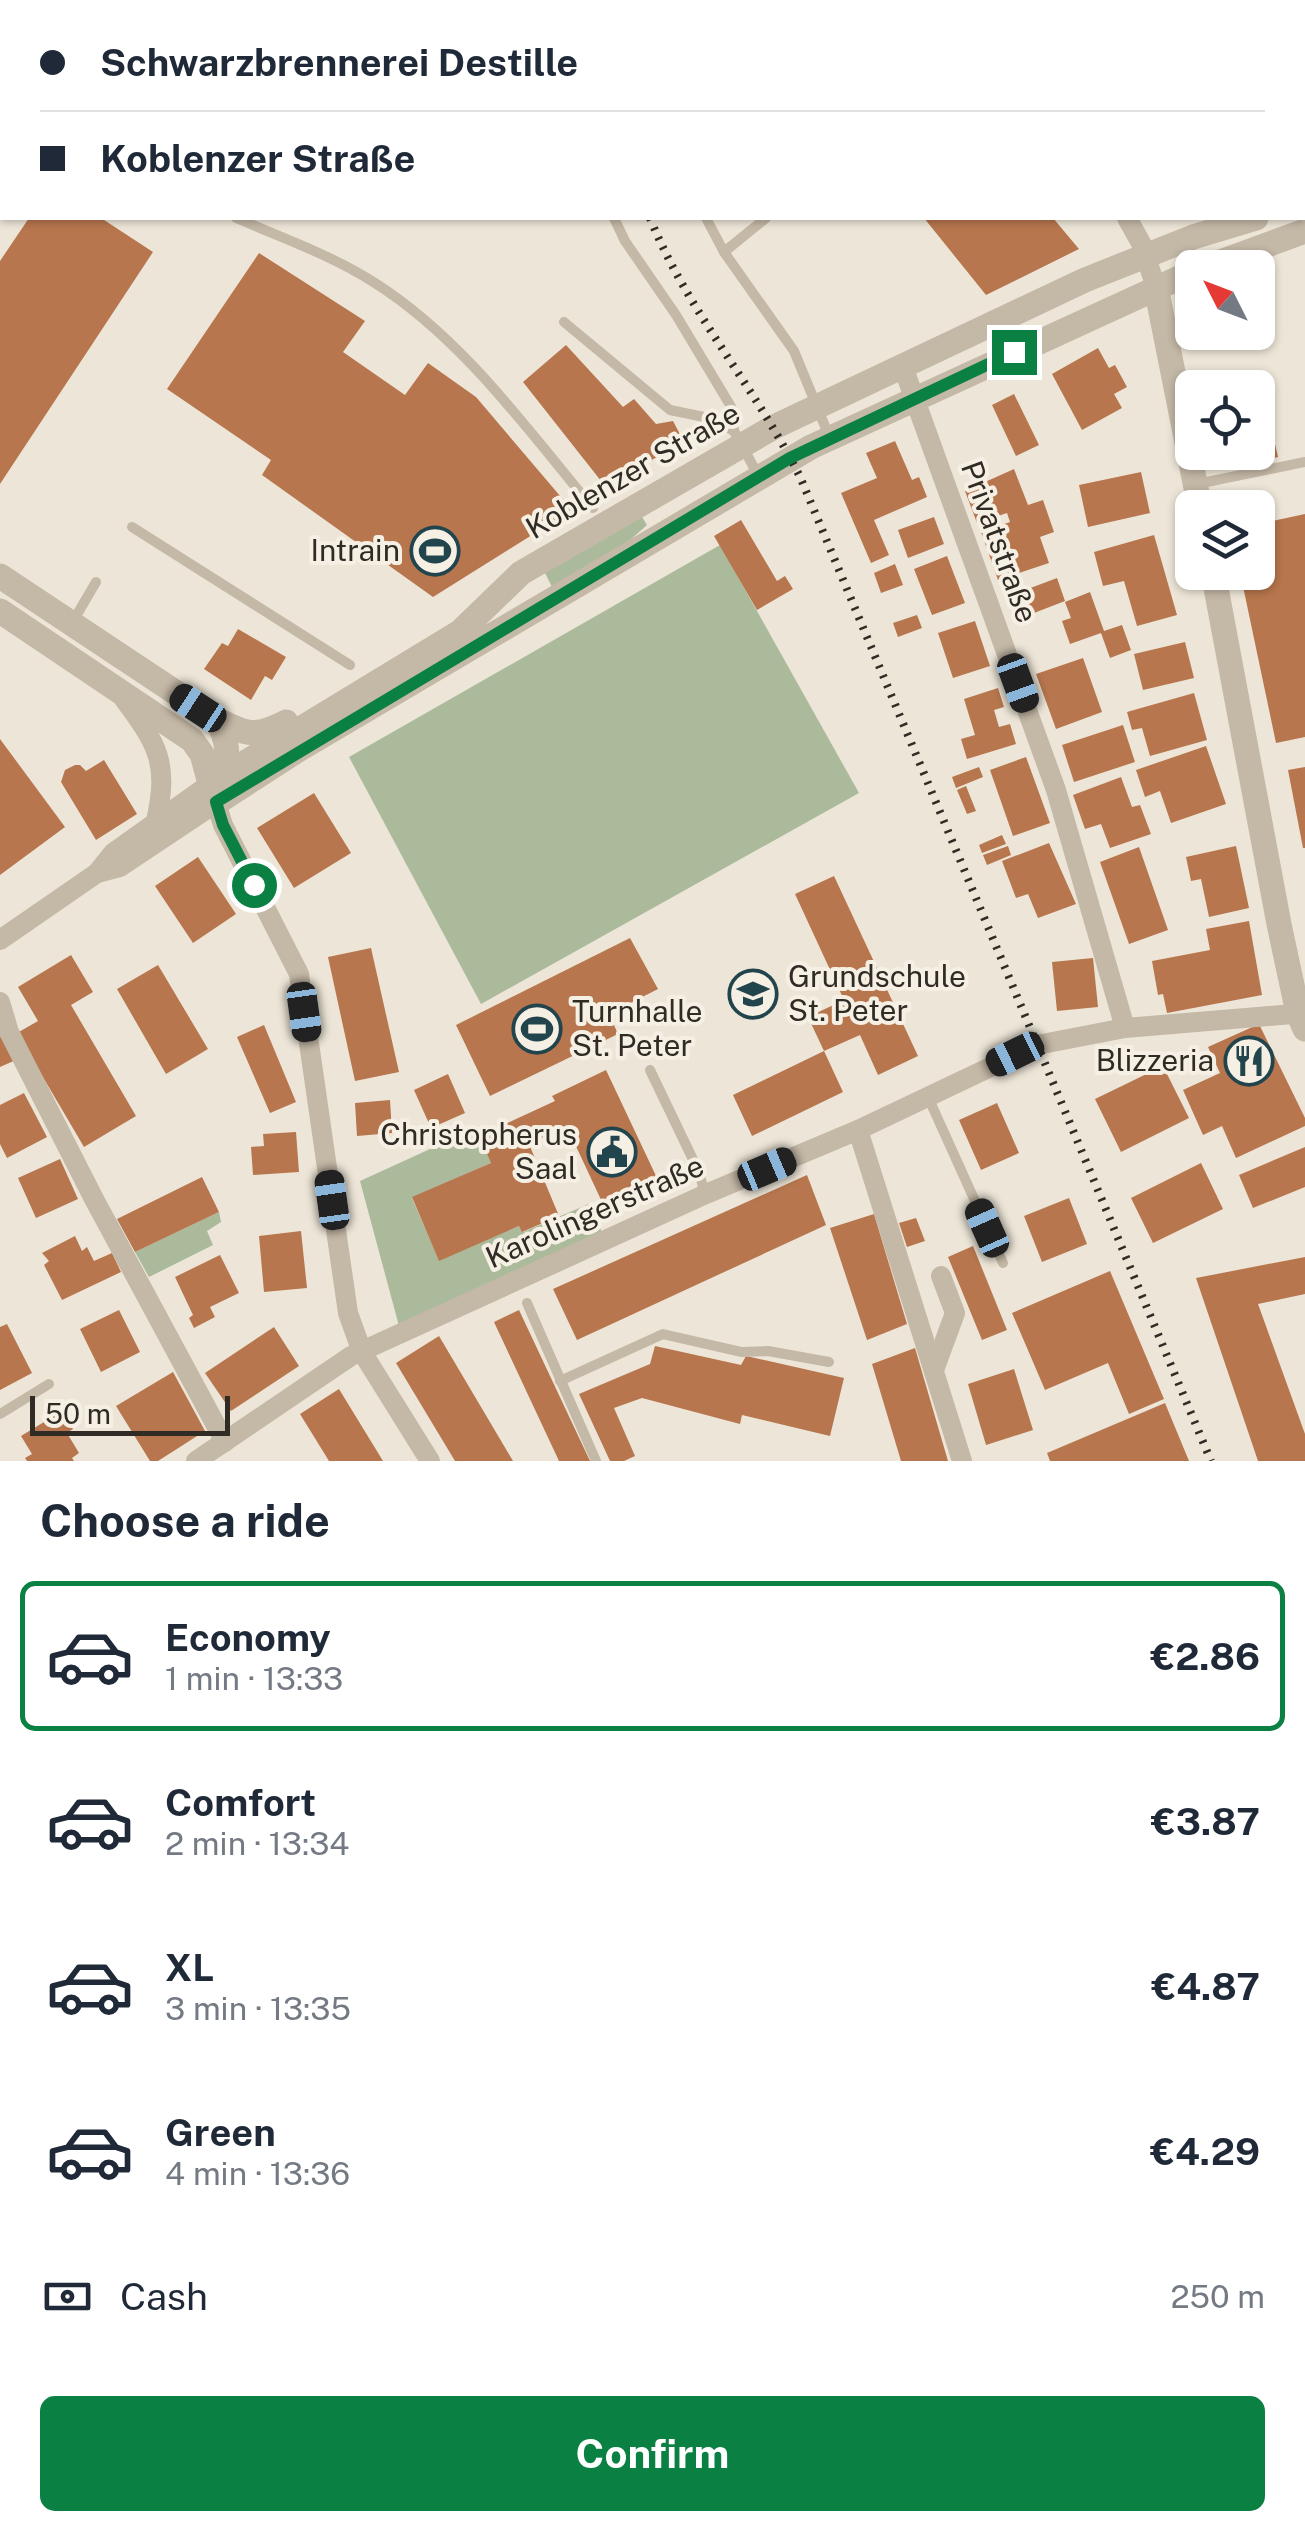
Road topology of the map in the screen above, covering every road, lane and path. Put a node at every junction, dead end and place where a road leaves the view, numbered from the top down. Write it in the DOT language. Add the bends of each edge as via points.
graph roads {
  1 [pos="240,220"];
  2 [pos="615,220"];
  3 [pos="707,220"];
  4 [pos="764,220"];
  5 [pos="1127,220"];
  6 [pos="1250,220"];
  7 [pos="1305,231"];
  8 [pos="1253,250"];
  9 [pos="724,252"];
  10 [pos="1146,255"];
  11 [pos="1175,279"];
  12 [pos="1156,287"];
  13 [pos="564,322"];
  14 [pos="902,364"];
  15 [pos="916,398"];
  16 [pos="816,405"];
  17 [pos="830,437"];
  18 [pos="738,438"];
  19 [pos="1305,462"];
  20 [pos="759,476"];
  21 [pos="1197,490"];
  22 [pos="1217,490"];
  23 [pos="593,508"];
  24 [pos="132,527"];
  25 [pos="0,576"];
  26 [pos="96,582"];
  27 [pos="1216,590"];
  28 [pos="0,611"];
  29 [pos="71,624"];
  30 [pos="350,664"];
  31 [pos="116,689"];
  32 [pos="342,703"];
  33 [pos="214,718"];
  34 [pos="216,788"];
  35 [pos="156,821"];
  36 [pos="97,873"];
  37 [pos="0,940"];
  38 [pos="0,1002"];
  39 [pos="1302,1018"];
  40 [pos="1125,1028"];
  41 [pos="650,1070"];
  42 [pos="928,1096"];
  43 [pos="858,1130"];
  44 [pos="706,1194"];
  45 [pos="1003,1263"];
  46 [pos="940,1276"];
  47 [pos="527,1304"];
  48 [pos="362,1352"];
  49 [pos="829,1362"];
  50 [pos="934,1370"];
  51 [pos="560,1381"];
  52 [pos="48,1384"];
  53 [pos="0,1414"];
  54 [pos="226,1442"];
  55 [pos="196,1461"];
  56 [pos="430,1461"];
  57 [pos="596,1461"];
  58 [pos="962,1461"];
  1 -- 23 [label="lane" via="373,282 423,317"];
  2 -- 18 [label="lane" via="733,410"];
  3 -- 9 [label="lane"];
  4 -- 9 [label="lane"];
  5 -- 10 [label="street"];
  6 -- 10 [label="street, Koblenzer Straße"];
  7 -- 8 [label="street"];
  9 -- 16 [label="lane" via="794,351"];
  10 -- 12 [label="street"];
  10 -- 14 [label="street, Koblenzer Straße"];
  11 -- 12 [label="street, Koblenzer Straße"];
  12 -- 15 [label="street, Koblenzer Straße"];
  12 -- 21 [label="street"];
  13 -- 18 [label="lane" via="670,410 709,418"];
  14 -- 15 [label="street, Privatstraße"];
  14 -- 16 [label="street, Koblenzer Straße"];
  15 -- 17 [label="street, Koblenzer Straße"];
  15 -- 40 [label="street, Privatstraße" via="1056,790"];
  16 -- 17 [label="lane"];
  16 -- 18 [label="street, Koblenzer Straße"];
  17 -- 20 [label="street, Koblenzer Straße"];
  18 -- 20 [label="lane"];
  18 -- 32 [label="street, Koblenzer Straße" via="522,573 460,632"];
  19 -- 22 [label="lane"];
  20 -- 34 [label="street, Koblenzer Straße"];
  24 -- 30 [label="lane"];
  25 -- 29 [label="street"];
  26 -- 29 [label="lane"];
  27 -- 39 [label="street"];
  28 -- 31 [label="street"];
  29 -- 33 [label="street"];
  31 -- 34 [label="street" via="192,740"];
  31 -- 35 [label="street" via="161,759"];
  32 -- 33 [label="street" via="256,734"];
  32 -- 34 [label="street, Koblenzer Straße"];
  33 -- 34 [label="street" via="226,741"];
  34 -- 35 [label="street, Koblenzer Straße"];
  34 -- 36 [label="street, Koblenzer Straße" via="120,866"];
  34 -- 48 [label="street" via="223,825 299,974 348,1313"];
  35 -- 36 [label="street, Koblenzer Straße" via="113,852"];
  36 -- 37 [label="street, Koblenzer Straße"];
  38 -- 54 [label="street" via="94,1199"];
  39 -- 40 [label="street, Karolingerstraße"];
  40 -- 42 [label="street, Karolingerstraße" via="1037,1045"];
  41 -- 44 [label="lane"];
  42 -- 43 [label="street, Karolingerstraße"];
  42 -- 45 [label="lane"];
  43 -- 44 [label="street, Karolingerstraße"];
  43 -- 50 [label="street"];
  44 -- 48 [label="street, Karolingerstraße"];
  46 -- 50 [label="street" via="955,1313"];
  47 -- 51 [label="lane"];
  48 -- 54 [label="street, Karolingerstraße"];
  48 -- 56 [label="street"];
  49 -- 51 [label="lane" via="663,1334"];
  50 -- 58 [label="street"];
  51 -- 57 [label="lane"];
  52 -- 53 [label="lane"];
  54 -- 55 [label="street, Karolingerstraße"];
}
